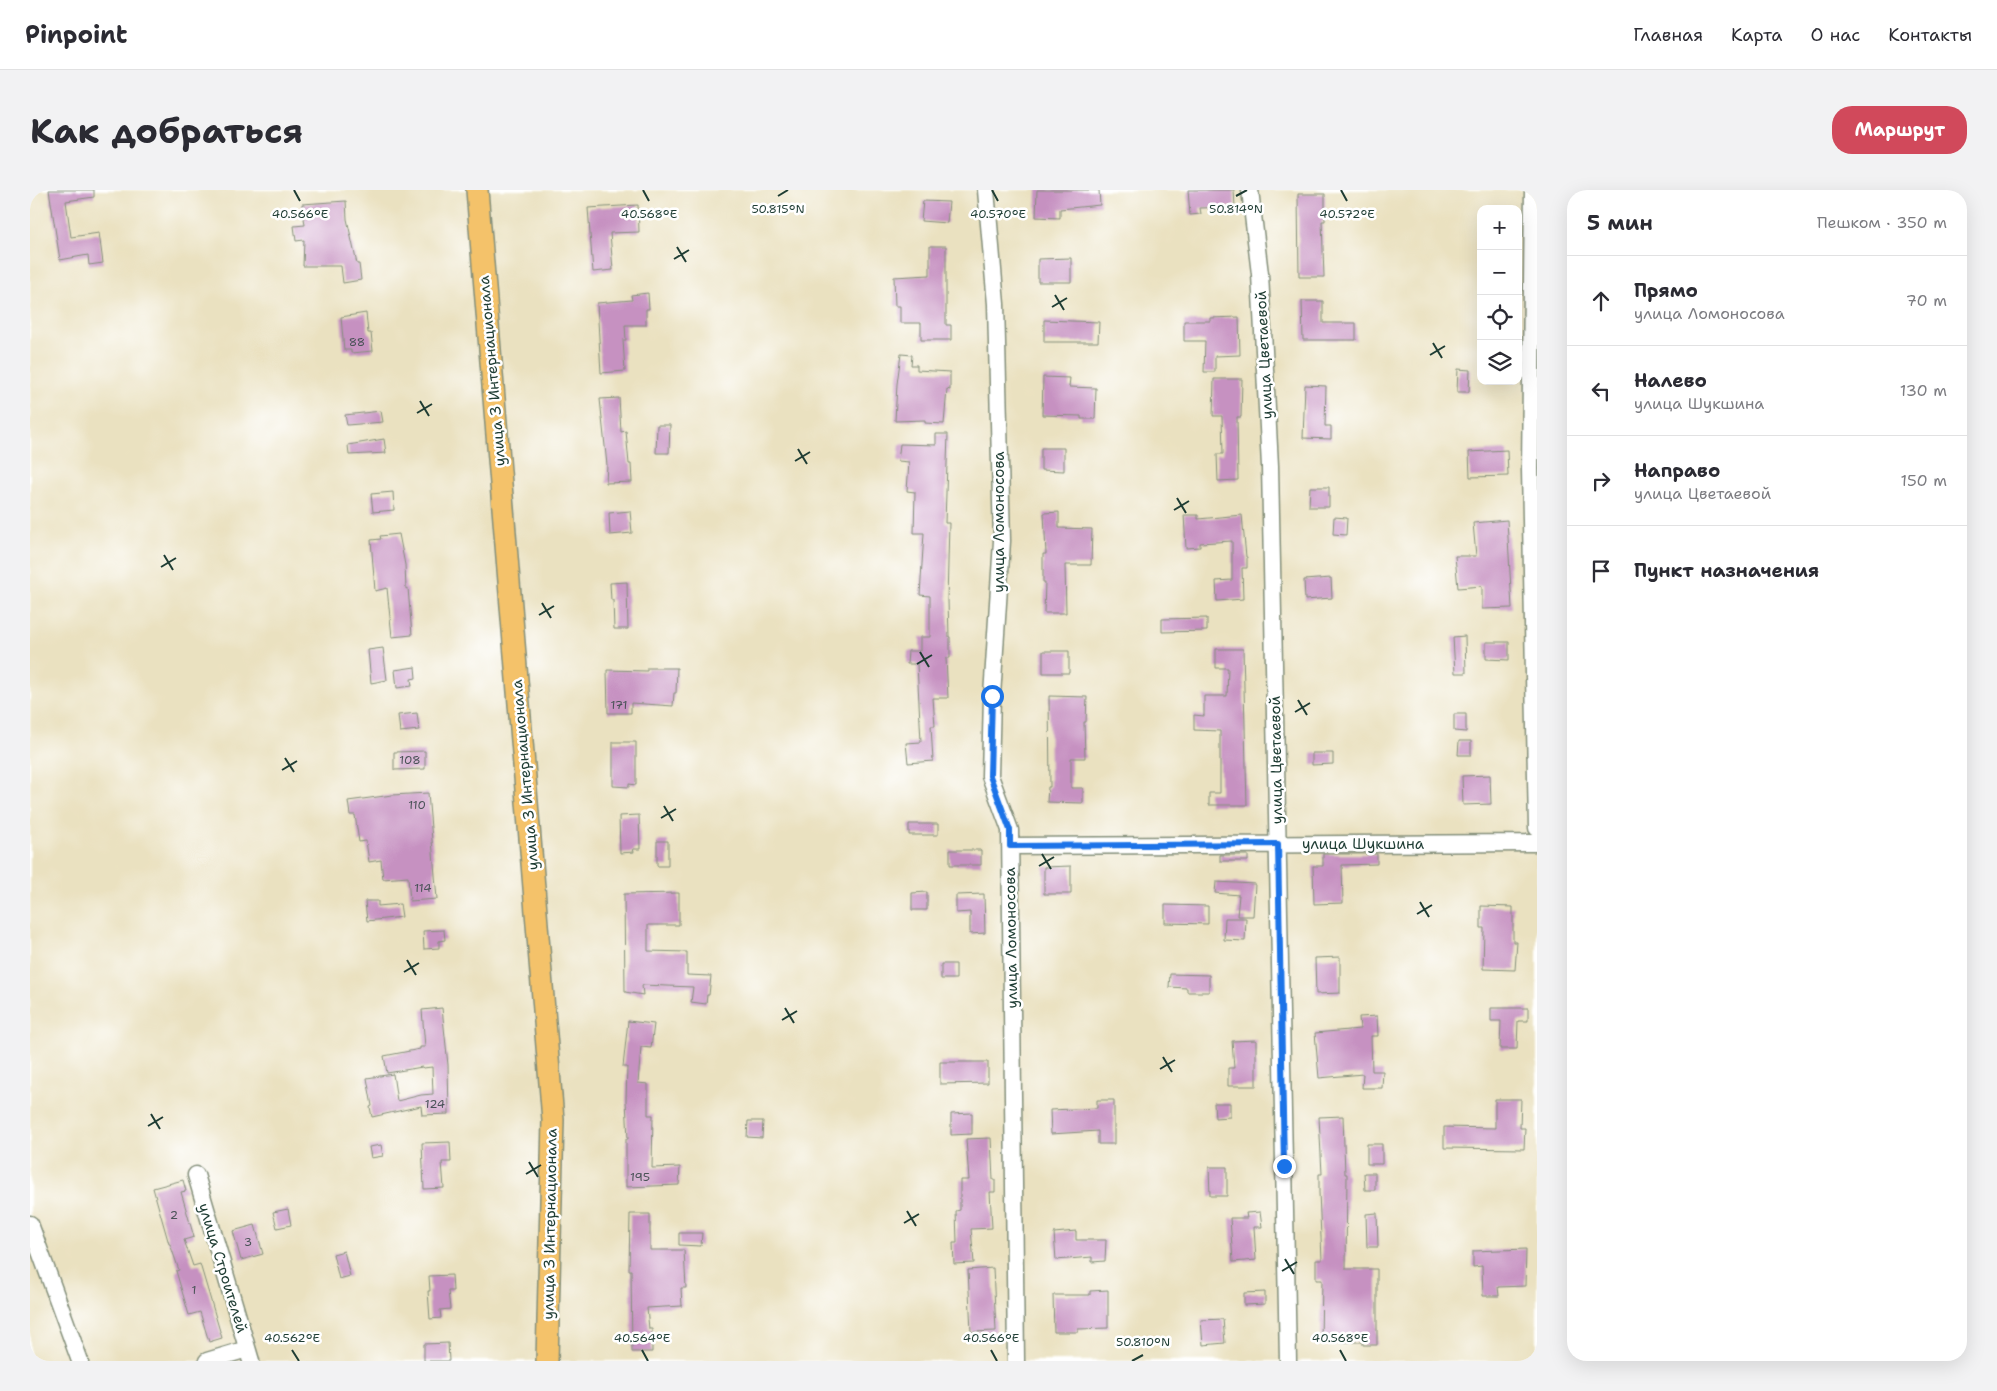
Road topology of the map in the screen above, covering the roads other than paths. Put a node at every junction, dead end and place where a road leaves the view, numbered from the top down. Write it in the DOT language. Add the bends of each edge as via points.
graph roads {
  1 [pos="477,190"];
  2 [pos="986,190"];
  3 [pos="1250,190"];
  4 [pos="1533,190"];
  5 [pos="1537,828"];
  6 [pos="1537,843"];
  7 [pos="1278,844"];
  8 [pos="1010,846"];
  9 [pos="196,1175"];
  10 [pos="30,1224"];
  11 [pos="249,1355"];
  12 [pos="80,1361"];
  13 [pos="207,1361"];
  14 [pos="547,1361"];
  15 [pos="1016,1361"];
  16 [pos="1288,1361"];
  1 -- 14 [label="main road, улица 3 Интернационала" via="553,1120"];
  2 -- 8 [label="street, улица Ломоносова" via="996,304 1002,541 990,776 1010,830"];
  3 -- 7 [label="street, улица Цветаевой" via="1260,274 1270,466"];
  4 -- 5 [label="street" via="1530,469"];
  6 -- 7 [label="street, улица Шукшина"];
  7 -- 8 [label="street, улица Шукшина"];
  7 -- 16 [label="street, улица Цветаевой"];
  8 -- 15 [label="street, улица Ломоносова"];
  9 -- 11 [label="street, улица Строителей"];
  10 -- 12 [label="street"];
  11 -- 13 [label="street"];
}
